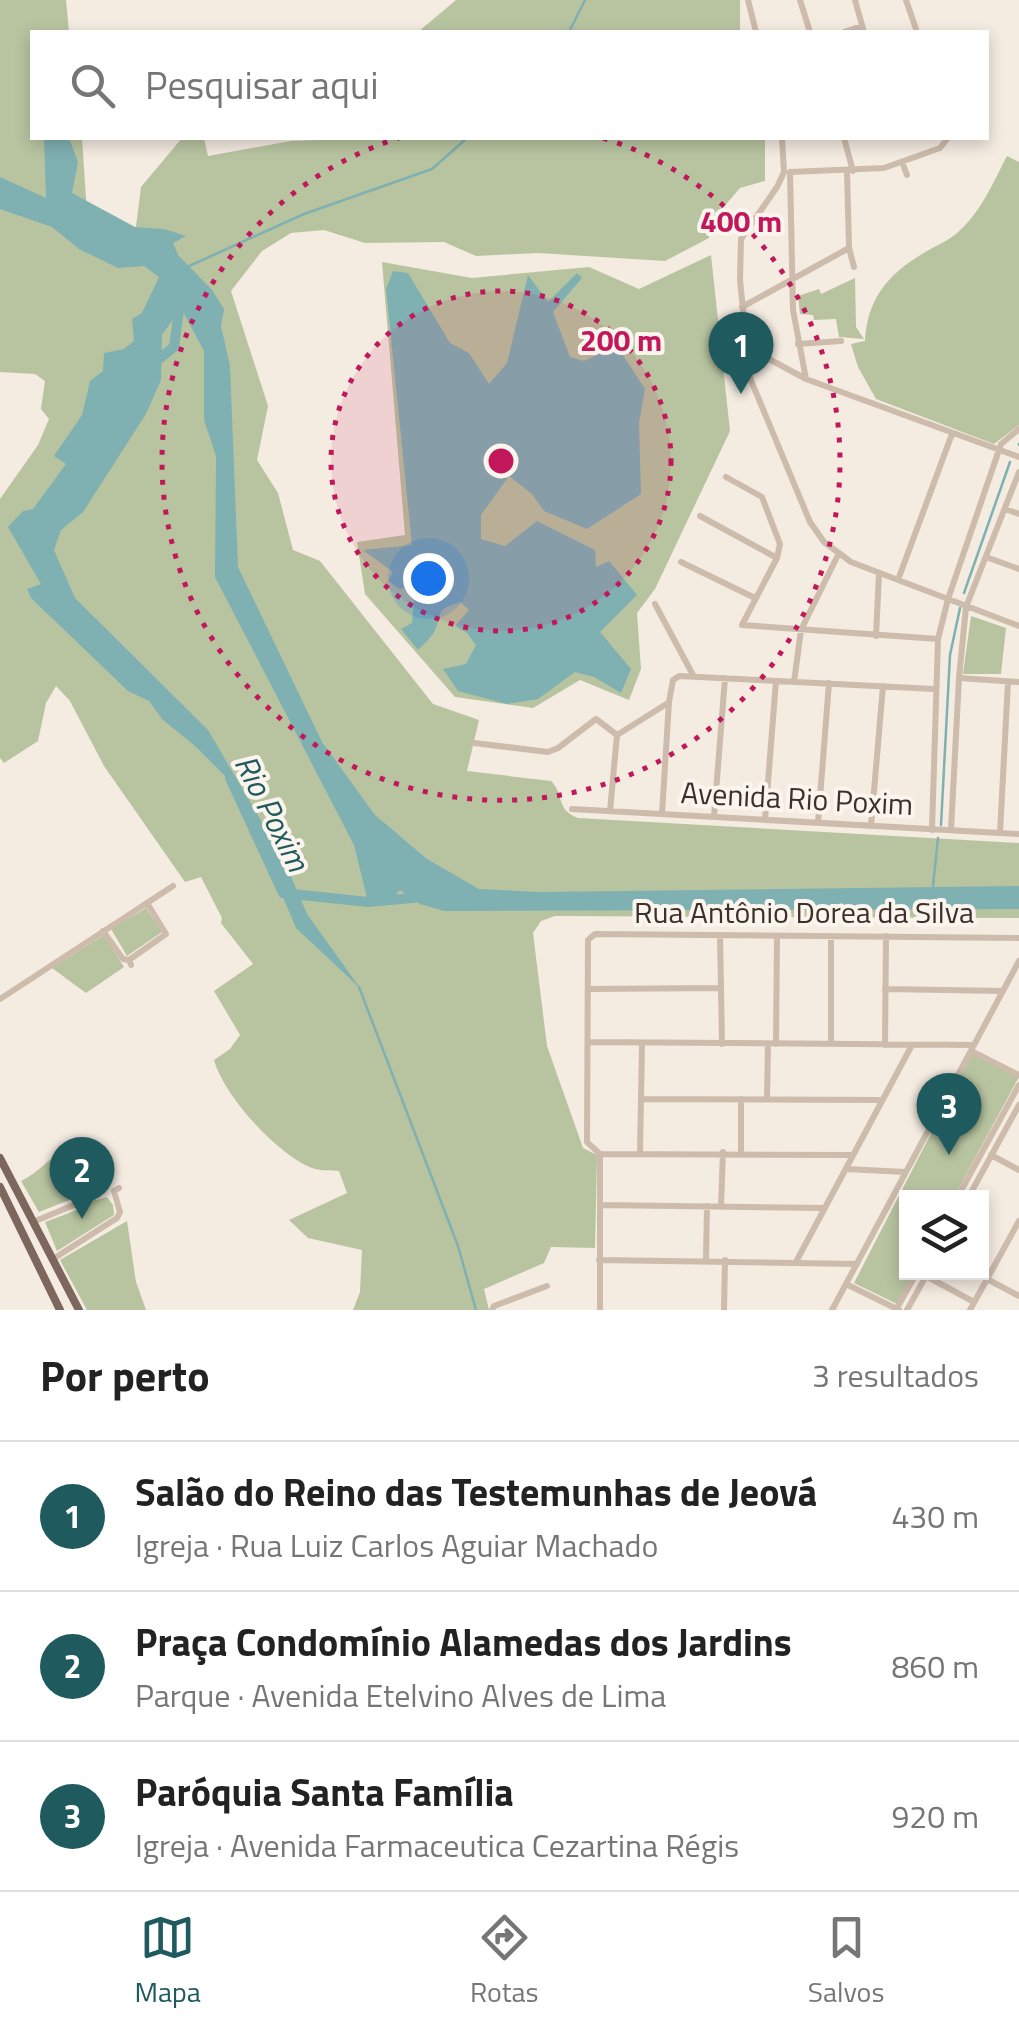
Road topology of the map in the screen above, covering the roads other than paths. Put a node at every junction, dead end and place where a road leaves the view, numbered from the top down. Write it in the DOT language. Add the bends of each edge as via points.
graph roads {
  1 [pos="748,0"];
  2 [pos="800,0"];
  3 [pos="855,0"];
  4 [pos="906,0"];
  5 [pos="756,30"];
  6 [pos="809,30"];
  7 [pos="863,30"];
  8 [pos="916,30"];
  9 [pos="782,140"];
  10 [pos="844,140"];
  11 [pos="947,141"];
  12 [pos="902,162"];
  13 [pos="850,171"];
  14 [pos="787,172"];
  15 [pos="907,175"];
  16 [pos="849,248"];
  17 [pos="854,266"];
  18 [pos="792,277"];
  19 [pos="742,307"];
  20 [pos="745,330"];
  21 [pos="840,341"];
  22 [pos="798,344"];
  23 [pos="806,379"];
  24 [pos="1019,429"];
  25 [pos="952,434"];
  26 [pos="999,450"];
  27 [pos="1019,457"];
  28 [pos="1019,472"];
  29 [pos="726,477"];
  30 [pos="1004,510"];
  31 [pos="1019,514"];
  32 [pos="700,516"];
  33 [pos="838,555"];
  34 [pos="986,557"];
  35 [pos="777,558"];
  36 [pos="681,562"];
  37 [pos="1019,569"];
  38 [pos="880,573"];
  39 [pos="898,580"];
  40 [pos="756,598"];
  41 [pos="948,599"];
  42 [pos="655,604"];
  43 [pos="966,606"];
  44 [pos="1019,626"];
  45 [pos="801,630"];
  46 [pos="876,636"];
  47 [pos="938,639"];
  48 [pos="693,676"];
  49 [pos="725,678"];
  50 [pos="959,678"];
  51 [pos="776,681"];
  52 [pos="794,682"];
  53 [pos="1008,682"];
  54 [pos="1019,682"];
  55 [pos="829,683"];
  56 [pos="882,686"];
  57 [pos="934,689"];
  58 [pos="669,702"];
  59 [pos="617,735"];
  60 [pos="474,743"];
  61 [pos="572,810"];
  62 [pos="610,812"];
  63 [pos="662,814"];
  64 [pos="714,817"];
  65 [pos="765,820"];
  66 [pos="818,823"];
  67 [pos="870,826"];
  68 [pos="932,830"];
  69 [pos="952,830"];
  70 [pos="1000,834"];
  71 [pos="1019,834"];
  72 [pos="173,886"];
  73 [pos="147,902"];
  74 [pos="103,931"];
  75 [pos="720,935"];
  76 [pos="777,936"];
  77 [pos="831,936"];
  78 [pos="886,936"];
  79 [pos="1019,938"];
  80 [pos="1019,960"];
  81 [pos="720,988"];
  82 [pos="588,989"];
  83 [pos="885,989"];
  84 [pos="1003,991"];
  85 [pos="0,999"];
  86 [pos="588,1042"];
  87 [pos="642,1043"];
  88 [pos="722,1044"];
  89 [pos="772,1044"];
  90 [pos="831,1044"];
  91 [pos="885,1045"];
  92 [pos="912,1045"];
  93 [pos="972,1048"];
  94 [pos="1019,1075"];
  95 [pos="1019,1084"];
  96 [pos="742,1099"];
  97 [pos="767,1099"];
  98 [pos="642,1100"];
  99 [pos="882,1100"];
  100 [pos="1017,1101"];
  101 [pos="640,1151"];
  102 [pos="722,1152"];
  103 [pos="741,1152"];
  104 [pos="600,1154"];
  105 [pos="853,1154"];
  106 [pos="991,1155"];
  107 [pos="0,1158"];
  108 [pos="845,1169"];
  109 [pos="1019,1170"];
  110 [pos="905,1172"];
  111 [pos="94,1184"];
  112 [pos="0,1187"];
  113 [pos="119,1188"];
  114 [pos="962,1190"];
  115 [pos="972,1190"];
  116 [pos="600,1205"];
  117 [pos="707,1206"];
  118 [pos="720,1206"];
  119 [pos="825,1208"];
  120 [pos="1019,1220"];
  121 [pos="32,1222"];
  122 [pos="1016,1232"];
  123 [pos="53,1259"];
  124 [pos="599,1260"];
  125 [pos="706,1260"];
  126 [pos="725,1260"];
  127 [pos="796,1260"];
  128 [pos="857,1264"];
  129 [pos="989,1276"];
  130 [pos="920,1280"];
  131 [pos="921,1280"];
  132 [pos="933,1280"];
  133 [pos="986,1280"];
  134 [pos="989,1280"];
  135 [pos="846,1284"];
  136 [pos="547,1286"];
  137 [pos="1019,1296"];
  138 [pos="72,1297"];
  139 [pos="972,1306"];
  140 [pos="59,1307"];
  141 [pos="492,1308"];
  142 [pos="79,1310"];
  143 [pos="600,1310"];
  144 [pos="724,1310"];
  145 [pos="832,1310"];
  146 [pos="898,1310"];
  147 [pos="907,1310"];
  1 -- 5 [label="street"];
  2 -- 6 [label="street"];
  3 -- 7 [label="street"];
  4 -- 8 [label="street"];
  9 -- 14 [label="street"];
  10 -- 13 [label="street"];
  11 -- 12 [label="street"];
  12 -- 13 [label="street"];
  12 -- 15 [label="street"];
  13 -- 14 [label="street"];
  13 -- 16 [label="street"];
  14 -- 18 [label="street"];
  14 -- 19 [label="street" via="740,239"];
  16 -- 17 [label="street"];
  16 -- 18 [label="street"];
  18 -- 19 [label="street"];
  18 -- 22 [label="street"];
  19 -- 20 [label="street"];
  20 -- 23 [label="street" via="769,358"];
  20 -- 33 [label="street" via="757,396 810,522"];
  21 -- 22 [label="street"];
  22 -- 23 [label="street"];
  23 -- 25 [label="street"];
  24 -- 26 [label="street"];
  25 -- 26 [label="street"];
  25 -- 39 [label="street"];
  26 -- 27 [label="street"];
  26 -- 41 [label="street"];
  28 -- 30 [label="street"];
  29 -- 35 [label="street" via="762,497 778,538"];
  30 -- 31 [label="street"];
  30 -- 34 [label="street"];
  32 -- 35 [label="street"];
  33 -- 38 [label="street"];
  33 -- 45 [label="street"];
  34 -- 37 [label="street"];
  34 -- 43 [label="street"];
  35 -- 40 [label="street"];
  36 -- 40 [label="street"];
  38 -- 39 [label="street"];
  38 -- 46 [label="street"];
  39 -- 41 [label="street"];
  40 -- 45 [label="street" via="742,625"];
  41 -- 43 [label="street"];
  41 -- 47 [label="street"];
  42 -- 48 [label="street"];
  43 -- 44 [label="street"];
  43 -- 50 [label="street"];
  45 -- 46 [label="street"];
  45 -- 52 [label="street"];
  46 -- 47 [label="street"];
  47 -- 57 [label="street"];
  48 -- 49 [label="street"];
  48 -- 58 [label="street" via="676,678"];
  49 -- 51 [label="street"];
  49 -- 64 [label="street"];
  50 -- 53 [label="street"];
  50 -- 69 [label="street"];
  51 -- 52 [label="street"];
  51 -- 65 [label="street"];
  52 -- 55 [label="street"];
  53 -- 54 [label="street"];
  53 -- 70 [label="street"];
  55 -- 56 [label="street"];
  55 -- 66 [label="street"];
  56 -- 57 [label="street"];
  56 -- 67 [label="street"];
  57 -- 68 [label="street"];
  58 -- 59 [label="street"];
  58 -- 63 [label="street"];
  59 -- 60 [label="street" via="596,719 548,752"];
  59 -- 62 [label="street"];
  61 -- 62 [label="street, Avenida Rio Poxim"];
  62 -- 63 [label="street, Avenida Rio Poxim"];
  63 -- 64 [label="street, Avenida Rio Poxim"];
  64 -- 65 [label="street, Avenida Rio Poxim"];
  65 -- 66 [label="street, Avenida Rio Poxim"];
  66 -- 67 [label="street, Avenida Rio Poxim"];
  67 -- 68 [label="street, Avenida Rio Poxim"];
  68 -- 69 [label="street, Avenida Rio Poxim"];
  69 -- 70 [label="street, Avenida Rio Poxim"];
  70 -- 71 [label="street, Avenida Rio Poxim"];
  72 -- 73 [label="street"];
  73 -- 74 [label="street"];
  73 -- 74 [label="street" via="166,934 130,963"];
  74 -- 85 [label="street"];
  75 -- 76 [label="street, Rua Antônio Dorea da Silva"];
  75 -- 81 [label="street"];
  75 -- 82 [label="street, Rua Antônio Dorea da Silva" via="595,934 587,942"];
  76 -- 77 [label="street, Rua Antônio Dorea da Silva"];
  76 -- 89 [label="street"];
  77 -- 78 [label="street, Rua Antônio Dorea da Silva"];
  77 -- 90 [label="street"];
  78 -- 79 [label="street, Rua Antônio Dorea da Silva"];
  78 -- 83 [label="street"];
  80 -- 84 [label="street"];
  81 -- 82 [label="street"];
  81 -- 88 [label="street"];
  82 -- 86 [label="street"];
  83 -- 84 [label="street"];
  83 -- 91 [label="street"];
  84 -- 93 [label="street"];
  86 -- 87 [label="street"];
  86 -- 104 [label="street" via="587,1142"];
  87 -- 88 [label="street"];
  87 -- 98 [label="street"];
  88 -- 89 [label="street"];
  89 -- 90 [label="street"];
  89 -- 97 [label="street"];
  90 -- 91 [label="street"];
  91 -- 92 [label="street"];
  92 -- 93 [label="street"];
  92 -- 99 [label="street"];
  93 -- 94 [label="street"];
  93 -- 110 [label="street"];
  95 -- 100 [label="street"];
  96 -- 97 [label="street"];
  96 -- 98 [label="street"];
  96 -- 103 [label="street"];
  97 -- 99 [label="street"];
  98 -- 101 [label="street"];
  99 -- 105 [label="street"];
  100 -- 106 [label="street"];
  100 -- 114 [label="street"];
  101 -- 102 [label="street"];
  101 -- 104 [label="street"];
  102 -- 103 [label="street"];
  102 -- 118 [label="street"];
  103 -- 105 [label="street"];
  104 -- 116 [label="street"];
  105 -- 108 [label="street"];
  106 -- 109 [label="street"];
  106 -- 115 [label="street"];
  107 -- 121 [label="main road"];
  108 -- 110 [label="street"];
  108 -- 119 [label="street"];
  110 -- 128 [label="street"];
  111 -- 121 [label="street" via="81,1202"];
  112 -- 140 [label="main road"];
  113 -- 123 [label="street" via="118,1218"];
  116 -- 117 [label="street"];
  116 -- 124 [label="street"];
  117 -- 118 [label="street"];
  117 -- 125 [label="street"];
  118 -- 119 [label="street"];
  119 -- 127 [label="street"];
  120 -- 122 [label="street"];
  121 -- 123 [label="main road"];
  122 -- 129 [label="street"];
  123 -- 138 [label="main road"];
  124 -- 125 [label="street"];
  124 -- 143 [label="street"];
  125 -- 126 [label="street"];
  126 -- 127 [label="street"];
  126 -- 144 [label="street"];
  127 -- 128 [label="street"];
  128 -- 135 [label="street"];
  130 -- 146 [label="street"];
  131 -- 147 [label="street"];
  132 -- 139 [label="street"];
  133 -- 139 [label="street"];
  134 -- 137 [label="street"];
  135 -- 145 [label="street"];
  135 -- 146 [label="street"];
  136 -- 141 [label="street"];
  138 -- 140 [label="main road"];
  138 -- 142 [label="main road"];
}
